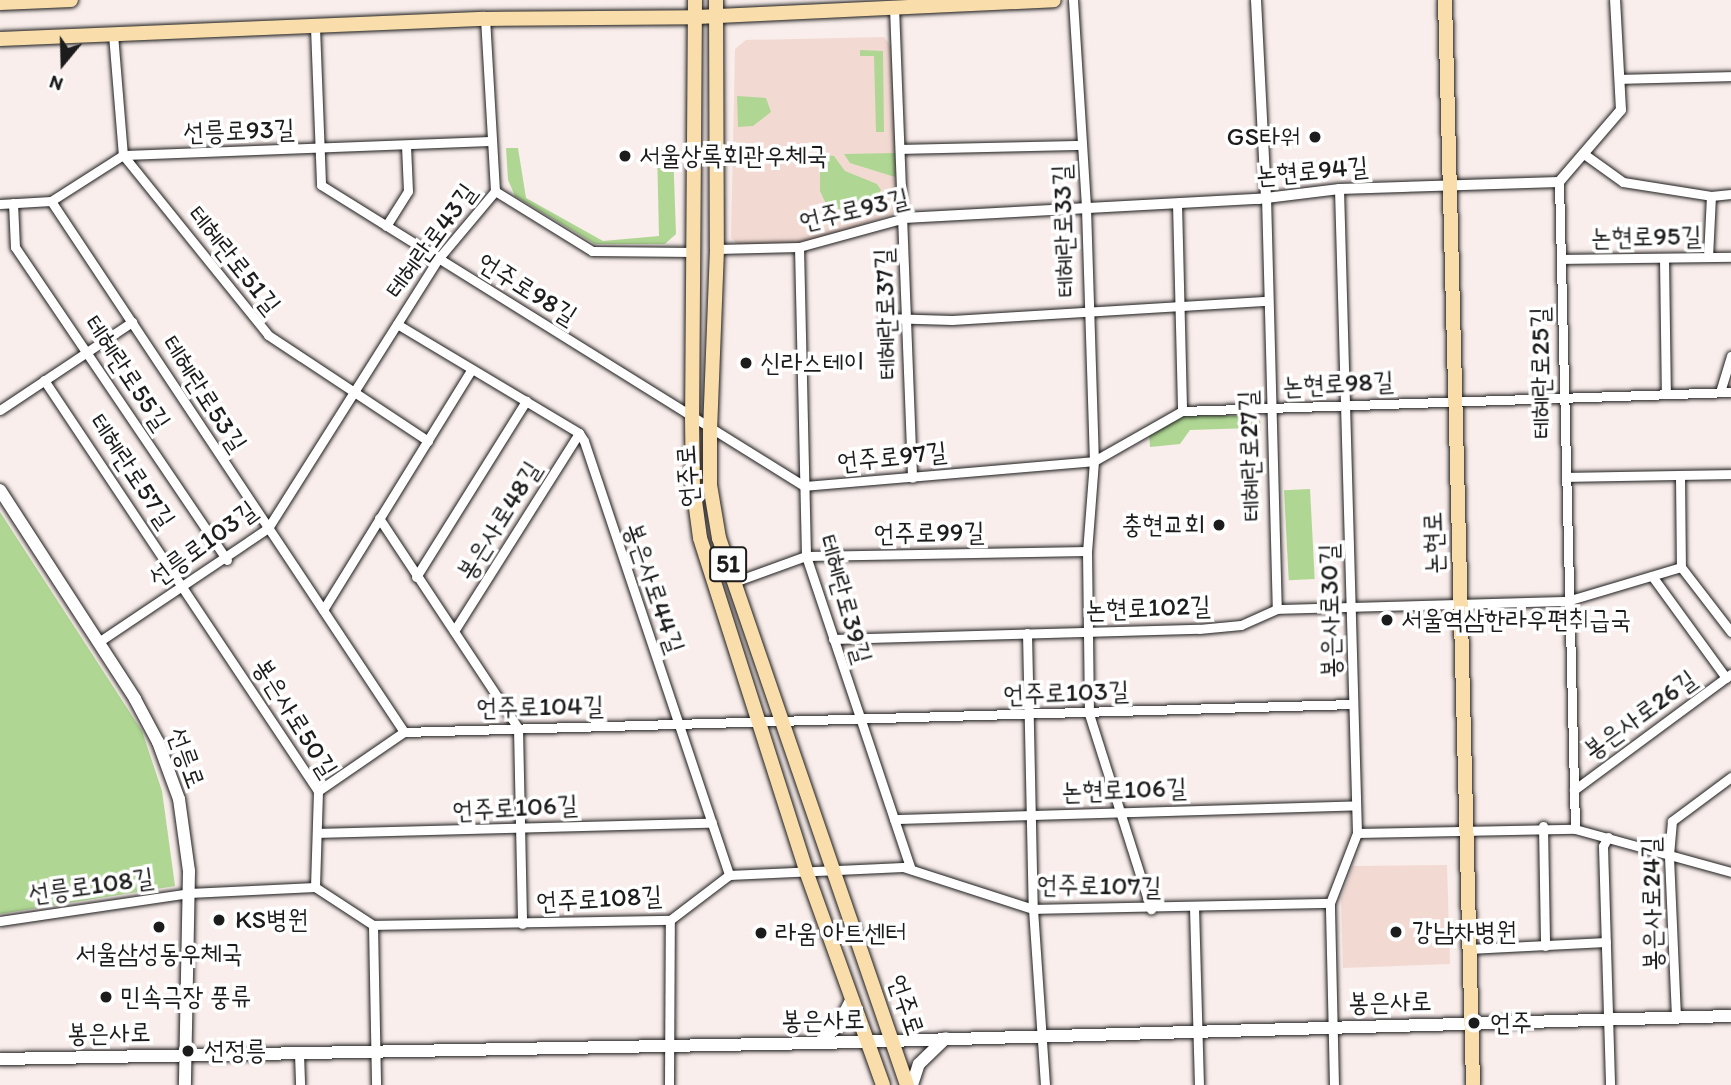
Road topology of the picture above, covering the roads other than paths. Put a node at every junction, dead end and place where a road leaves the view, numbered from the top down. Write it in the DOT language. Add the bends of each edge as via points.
graph roads {
  1 [pos="71,0"];
  2 [pos="695,0"];
  3 [pos="716,0"];
  4 [pos="1054,0"];
  5 [pos="1073,0"];
  6 [pos="1256,0"];
  7 [pos="1444,0"];
  8 [pos="1615,0"];
  9 [pos="0,3"];
  10 [pos="894,7"];
  11 [pos="717,16"];
  12 [pos="696,17"];
  13 [pos="485,19"];
  14 [pos="315,27"];
  15 [pos="113,34"];
  16 [pos="0,39"];
  17 [pos="1731,76"];
  18 [pos="1620,79"];
  19 [pos="492,141"];
  20 [pos="407,145"];
  21 [pos="1082,145"];
  22 [pos="902,149"];
  23 [pos="320,150"];
  24 [pos="1584,154"];
  25 [pos="122,155"];
  26 [pos="1559,182"];
  27 [pos="1451,185"];
  28 [pos="1339,189"];
  29 [pos="495,191"];
  30 [pos="1731,194"];
  31 [pos="1711,196"];
  32 [pos="1266,197"];
  33 [pos="51,201"];
  34 [pos="1177,203"];
  35 [pos="0,204"];
  36 [pos="13,204"];
  37 [pos="1086,208"];
  38 [pos="904,218"];
  39 [pos="386,226"];
  40 [pos="799,247"];
  41 [pos="717,250"];
  42 [pos="694,252"];
  43 [pos="1708,257"];
  44 [pos="1731,257"];
  45 [pos="1664,258"];
  46 [pos="439,259"];
  47 [pos="1561,259"];
  48 [pos="1267,301"];
  49 [pos="1180,308"];
  50 [pos="1087,312"];
  51 [pos="885,318"];
  52 [pos="909,320"];
  53 [pos="132,322"];
  54 [pos="397,324"];
  55 [pos="88,351"];
  56 [pos="1731,356"];
  57 [pos="472,369"];
  58 [pos="44,380"];
  59 [pos="355,391"];
  60 [pos="1731,391"];
  61 [pos="1720,392"];
  62 [pos="1666,393"];
  63 [pos="1564,397"];
  64 [pos="1454,399"];
  65 [pos="526,401"];
  66 [pos="1346,404"];
  67 [pos="1272,409"];
  68 [pos="0,410"];
  69 [pos="1182,411"];
  70 [pos="692,418"];
  71 [pos="710,428"];
  72 [pos="579,433"];
  73 [pos="428,441"];
  74 [pos="1094,461"];
  75 [pos="1731,474"];
  76 [pos="1680,476"];
  77 [pos="1566,477"];
  78 [pos="912,478"];
  79 [pos="804,486"];
  80 [pos="0,490"];
  81 [pos="379,518"];
  82 [pos="268,528"];
  83 [pos="1087,551"];
  84 [pos="806,556"];
  85 [pos="227,560"];
  86 [pos="1681,567"];
  87 [pos="1652,576"];
  88 [pos="416,577"];
  89 [pos="734,582"];
  90 [pos="185,587"];
  91 [pos="1567,601"];
  92 [pos="1461,604"];
  93 [pos="1350,608"];
  94 [pos="1277,609"];
  95 [pos="323,610"];
  96 [pos="454,631"];
  97 [pos="1088,631"];
  98 [pos="1731,632"];
  99 [pos="1027,633"];
  100 [pos="832,639"];
  101 [pos="100,641"];
  102 [pos="1728,676"];
  103 [pos="1353,704"];
  104 [pos="1088,714"];
  105 [pos="1027,716"];
  106 [pos="860,717"];
  107 [pos="758,722"];
  108 [pos="781,724"];
  109 [pos="679,725"];
  110 [pos="517,728"];
  111 [pos="404,732"];
  112 [pos="1731,777"];
  113 [pos="1574,790"];
  114 [pos="318,791"];
  115 [pos="1356,805"];
  116 [pos="1121,811"];
  117 [pos="1030,814"];
  118 [pos="894,819"];
  119 [pos="712,823"];
  120 [pos="1543,826"];
  121 [pos="521,827"];
  122 [pos="1465,829"];
  123 [pos="1575,829"];
  124 [pos="1357,832"];
  125 [pos="319,833"];
  126 [pos="1608,837"];
  127 [pos="1669,855"];
  128 [pos="911,869"];
  129 [pos="833,870"];
  130 [pos="806,871"];
  131 [pos="1731,872"];
  132 [pos="729,876"];
  133 [pos="315,887"];
  134 [pos="189,893"];
  135 [pos="1330,903"];
  136 [pos="1194,907"];
  137 [pos="1033,909"];
  138 [pos="1151,909"];
  139 [pos="670,920"];
  140 [pos="0,921"];
  141 [pos="522,924"];
  142 [pos="373,925"];
  143 [pos="1606,942"];
  144 [pos="1545,946"];
  145 [pos="1468,949"];
  146 [pos="852,999"];
  147 [pos="1731,1016"];
  148 [pos="1676,1017"];
  149 [pos="1609,1020"];
  150 [pos="1471,1023"];
  151 [pos="1334,1026"];
  152 [pos="1198,1030"];
  153 [pos="1040,1033"];
  154 [pos="946,1038"];
  155 [pos="868,1041"];
  156 [pos="893,1041"];
  157 [pos="820,1043"];
  158 [pos="670,1045"];
  159 [pos="375,1051"];
  160 [pos="299,1053"];
  161 [pos="186,1054"];
  162 [pos="0,1059"];
  163 [pos="185,1085"];
  164 [pos="300,1085"];
  165 [pos="376,1085"];
  166 [pos="669,1085"];
  167 [pos="883,1085"];
  168 [pos="910,1085"];
  169 [pos="1045,1085"];
  170 [pos="1199,1085"];
  171 [pos="1334,1085"];
  172 [pos="1473,1085"];
  173 [pos="1610,1085"];
  1 -- 9 [label="main road"];
  2 -- 12 [label="main road, 언주로 / 51"];
  3 -- 11 [label="main road, 언주로 / 51"];
  4 -- 10 [label="main road"];
  5 -- 21 [label="street, 테헤란로33길"];
  6 -- 32 [label="street, 테헤란로27길"];
  7 -- 27 [label="main road, 논현로"];
  8 -- 18 [label="street"];
  10 -- 11 [label="main road"];
  10 -- 22 [label="street, 테헤란로37길"];
  11 -- 12 [label="main road"];
  11 -- 41 [label="main road, 언주로 / 51"];
  12 -- 13 [label="main road"];
  12 -- 42 [label="main road, 언주로 / 51"];
  13 -- 14 [label="main road"];
  13 -- 19 [label="street, 테헤란로43길"];
  14 -- 15 [label="main road"];
  14 -- 23 [label="street"];
  15 -- 16 [label="main road"];
  15 -- 25 [label="street"];
  17 -- 18 [label="street"];
  18 -- 24 [label="street" via="1621,110"];
  19 -- 20 [label="street, 선릉로93길"];
  19 -- 29 [label="street, 테헤란로43길"];
  20 -- 23 [label="street, 선릉로93길"];
  20 -- 39 [label="street" via="408,191"];
  21 -- 22 [label="street"];
  21 -- 37 [label="street, 테헤란로33길"];
  22 -- 38 [label="street, 테헤란로37길"];
  23 -- 25 [label="street, 선릉로93길"];
  23 -- 39 [label="street, 언주로98길" via="321,186"];
  24 -- 26 [label="street"];
  24 -- 31 [label="street" via="1623,183"];
  25 -- 33 [label="street"];
  25 -- 59 [label="street, 테헤란로51길" via="268,335"];
  26 -- 27 [label="street, 논현로94길"];
  26 -- 47 [label="street, 테헤란로25길"];
  27 -- 28 [label="street, 논현로94길"];
  27 -- 64 [label="main road, 논현로"];
  28 -- 32 [label="street, 논현로94길"];
  28 -- 66 [label="street, 봉은사로30길"];
  29 -- 42 [label="street" via="592,251"];
  29 -- 46 [label="street, 테헤란로43길"];
  30 -- 31 [label="street"];
  31 -- 43 [label="street"];
  32 -- 34 [label="street, 논현로94길"];
  32 -- 48 [label="street, 테헤란로27길"];
  33 -- 36 [label="street"];
  33 -- 53 [label="street, 테헤란로53길"];
  34 -- 37 [label="street, 논현로94길"];
  34 -- 49 [label="street"];
  35 -- 36 [label="street"];
  36 -- 55 [label="street, 테헤란로55길" via="15,247"];
  37 -- 38 [label="street, 언주로93길"];
  37 -- 50 [label="street, 테헤란로33길"];
  38 -- 40 [label="street, 언주로93길"];
  38 -- 52 [label="street, 테헤란로37길"];
  39 -- 46 [label="street, 언주로98길"];
  40 -- 41 [label="street, 언주로93길"];
  40 -- 79 [label="street, 테헤란로39길"];
  41 -- 71 [label="main road, 언주로 / 51"];
  42 -- 70 [label="main road, 언주로 / 51"];
  43 -- 44 [label="street, 논현로95길"];
  43 -- 45 [label="street, 논현로95길"];
  45 -- 47 [label="street, 논현로95길"];
  45 -- 62 [label="street"];
  46 -- 54 [label="street, 테헤란로43길"];
  46 -- 70 [label="street, 언주로98길"];
  47 -- 63 [label="street, 테헤란로25길"];
  48 -- 49 [label="street"];
  48 -- 67 [label="street, 테헤란로27길"];
  49 -- 50 [label="street"];
  49 -- 69 [label="street"];
  50 -- 52 [label="street"];
  50 -- 74 [label="street, 테헤란로33길"];
  51 -- 52 [label="street"];
  52 -- 78 [label="street, 테헤란로37길"];
  53 -- 55 [label="street"];
  53 -- 82 [label="street, 테헤란로53길"];
  54 -- 57 [label="street"];
  54 -- 59 [label="street, 테헤란로43길"];
  55 -- 58 [label="street"];
  55 -- 85 [label="street, 테헤란로55길"];
  56 -- 61 [label="street"];
  57 -- 65 [label="street"];
  57 -- 73 [label="street"];
  58 -- 68 [label="street"];
  58 -- 90 [label="street, 테헤란로57길"];
  59 -- 73 [label="street, 테헤란로51길"];
  59 -- 82 [label="street, 선릉로103길"];
  60 -- 61 [label="street, 논현로98길"];
  61 -- 62 [label="street, 논현로98길"];
  62 -- 63 [label="street, 논현로98길"];
  63 -- 64 [label="street, 논현로98길"];
  63 -- 77 [label="street, 테헤란로25길"];
  64 -- 66 [label="street, 논현로98길"];
  64 -- 92 [label="main road, 논현로"];
  65 -- 72 [label="street"];
  65 -- 88 [label="street, 봉은사로48길"];
  66 -- 67 [label="street, 논현로98길"];
  66 -- 93 [label="street, 봉은사로30길"];
  67 -- 69 [label="street, 논현로98길"];
  67 -- 94 [label="street, 테헤란로27길"];
  69 -- 74 [label="street, 논현로98길"];
  70 -- 71 [label="street, 언주로98길"];
  70 -- 107 [label="main road, 언주로 / 51" via="693,486 700,538"];
  71 -- 79 [label="street, 언주로97길"];
  71 -- 89 [label="main road, 언주로 / 51" via="710,485 719,538"];
  72 -- 96 [label="street, 봉은사로48길"];
  72 -- 109 [label="street, 봉은사로44길"];
  73 -- 81 [label="street"];
  74 -- 78 [label="street, 언주로97길"];
  74 -- 83 [label="street, 테헤란로33길"];
  75 -- 76 [label="street"];
  76 -- 77 [label="street"];
  76 -- 86 [label="street"];
  77 -- 91 [label="street, 테헤란로25길"];
  78 -- 79 [label="street, 언주로97길"];
  79 -- 84 [label="street, 테헤란로39길"];
  80 -- 101 [label="main road, 선릉로"];
  81 -- 88 [label="street, 봉은사로48길"];
  81 -- 95 [label="street"];
  82 -- 85 [label="street, 선릉로103길"];
  82 -- 95 [label="street, 테헤란로53길"];
  83 -- 84 [label="street, 언주로99길"];
  83 -- 97 [label="street, 테헤란로33길"];
  84 -- 89 [label="street, 언주로99길"];
  84 -- 100 [label="street, 테헤란로39길"];
  85 -- 90 [label="street, 선릉로103길"];
  86 -- 87 [label="street, 논현로102길"];
  86 -- 98 [label="street"];
  87 -- 91 [label="street, 논현로102길"];
  87 -- 102 [label="street"];
  88 -- 96 [label="street, 봉은사로48길"];
  89 -- 108 [label="main road, 언주로 / 51"];
  90 -- 101 [label="street, 선릉로103길"];
  90 -- 114 [label="street, 봉은사로50길"];
  91 -- 92 [label="street, 논현로102길"];
  91 -- 113 [label="street, 봉은사로26길"];
  92 -- 93 [label="street, 논현로102길"];
  92 -- 122 [label="main road, 논현로"];
  93 -- 94 [label="street, 논현로102길"];
  93 -- 103 [label="street, 봉은사로30길"];
  94 -- 97 [label="street, 논현로102길" via="1241,625"];
  95 -- 111 [label="street, 테헤란로53길"];
  96 -- 110 [label="street, 봉은사로48길"];
  97 -- 99 [label="street, 논현로102길"];
  97 -- 104 [label="street, 테헤란로33길"];
  99 -- 100 [label="street, 논현로102길"];
  99 -- 105 [label="street"];
  100 -- 106 [label="street, 테헤란로39길"];
  101 -- 134 [label="main road, 선릉로" via="164,757 179,799"];
  102 -- 113 [label="street, 봉은사로26길"];
  103 -- 104 [label="street, 언주로103길"];
  103 -- 115 [label="street, 봉은사로30길"];
  104 -- 105 [label="street, 언주로103길"];
  104 -- 116 [label="street, 테헤란로33길"];
  105 -- 106 [label="street, 언주로103길"];
  105 -- 117 [label="street"];
  106 -- 108 [label="street, 언주로103길"];
  106 -- 118 [label="street, 테헤란로39길"];
  107 -- 108 [label="street, 언주로104길"];
  107 -- 109 [label="street, 언주로104길"];
  107 -- 130 [label="main road, 언주로 / 51"];
  108 -- 129 [label="main road, 언주로 / 51"];
  109 -- 110 [label="street, 언주로104길"];
  109 -- 119 [label="street, 봉은사로44길"];
  110 -- 111 [label="street, 언주로104길"];
  110 -- 121 [label="street"];
  111 -- 114 [label="street"];
  112 -- 127 [label="street, 봉은사로24길" via="1672,821"];
  113 -- 123 [label="street, 봉은사로26길"];
  114 -- 125 [label="street, 봉은사로50길"];
  115 -- 116 [label="street, 논현로106길"];
  115 -- 124 [label="street, 봉은사로30길"];
  116 -- 117 [label="street, 논현로106길"];
  116 -- 138 [label="street, 테헤란로33길"];
  117 -- 118 [label="street, 논현로106길"];
  117 -- 137 [label="street"];
  118 -- 128 [label="street, 테헤란로39길"];
  119 -- 121 [label="street, 언주로106길"];
  119 -- 132 [label="street, 봉은사로44길"];
  120 -- 122 [label="street"];
  120 -- 123 [label="street"];
  120 -- 144 [label="street"];
  121 -- 125 [label="street, 언주로106길"];
  121 -- 141 [label="street"];
  122 -- 124 [label="street"];
  122 -- 145 [label="main road, 논현로"];
  123 -- 126 [label="street"];
  124 -- 135 [label="street, 봉은사로30길"];
  125 -- 133 [label="street, 봉은사로50길"];
  126 -- 127 [label="street"];
  126 -- 143 [label="street" via="1603,846"];
  127 -- 131 [label="street"];
  127 -- 148 [label="street, 봉은사로24길"];
  128 -- 129 [label="street, 언주로107길"];
  128 -- 137 [label="street, 언주로107길"];
  129 -- 130 [label="street"];
  129 -- 156 [label="main road, 언주로 / 51"];
  130 -- 132 [label="street"];
  130 -- 146 [label="main road, 언주로 / 51"];
  132 -- 139 [label="street, 언주로108길"];
  133 -- 134 [label="street, 선릉로108길"];
  133 -- 142 [label="street"];
  134 -- 140 [label="street, 선릉로108길"];
  134 -- 161 [label="main road, 선릉로"];
  135 -- 136 [label="street, 언주로107길"];
  135 -- 151 [label="street, 봉은사로30길"];
  136 -- 138 [label="street, 언주로107길"];
  136 -- 152 [label="street"];
  137 -- 138 [label="street, 언주로107길"];
  137 -- 153 [label="street"];
  139 -- 141 [label="street, 언주로108길"];
  139 -- 158 [label="street"];
  141 -- 142 [label="street, 언주로108길"];
  142 -- 159 [label="street"];
  143 -- 144 [label="street"];
  143 -- 149 [label="street"];
  144 -- 145 [label="street"];
  145 -- 150 [label="main road, 논현로"];
  146 -- 155 [label="main road, 언주로 / 51"];
  146 -- 157 [label="main road" via="838,1026"];
  147 -- 148 [label="main road, 봉은사로"];
  148 -- 149 [label="main road, 봉은사로"];
  149 -- 150 [label="main road, 봉은사로"];
  149 -- 173 [label="street"];
  150 -- 151 [label="main road, 봉은사로"];
  150 -- 172 [label="main road, 논현로"];
  151 -- 152 [label="main road, 봉은사로"];
  151 -- 171 [label="street, 봉은사로30길"];
  152 -- 153 [label="main road, 봉은사로"];
  152 -- 170 [label="street"];
  153 -- 154 [label="main road, 봉은사로"];
  153 -- 169 [label="street"];
  154 -- 156 [label="main road, 봉은사로"];
  154 -- 168 [label="main road" via="919,1065"];
  155 -- 156 [label="main road, 봉은사로"];
  155 -- 157 [label="main road, 봉은사로"];
  155 -- 167 [label="main road, 언주로 / 51"];
  156 -- 168 [label="main road, 언주로 / 51"];
  157 -- 158 [label="main road, 봉은사로"];
  158 -- 159 [label="main road, 봉은사로"];
  158 -- 166 [label="street"];
  159 -- 160 [label="main road, 봉은사로"];
  159 -- 165 [label="street"];
  160 -- 161 [label="main road, 봉은사로"];
  160 -- 164 [label="street"];
  161 -- 162 [label="main road, 봉은사로"];
  161 -- 163 [label="main road, 선릉로"];
}
